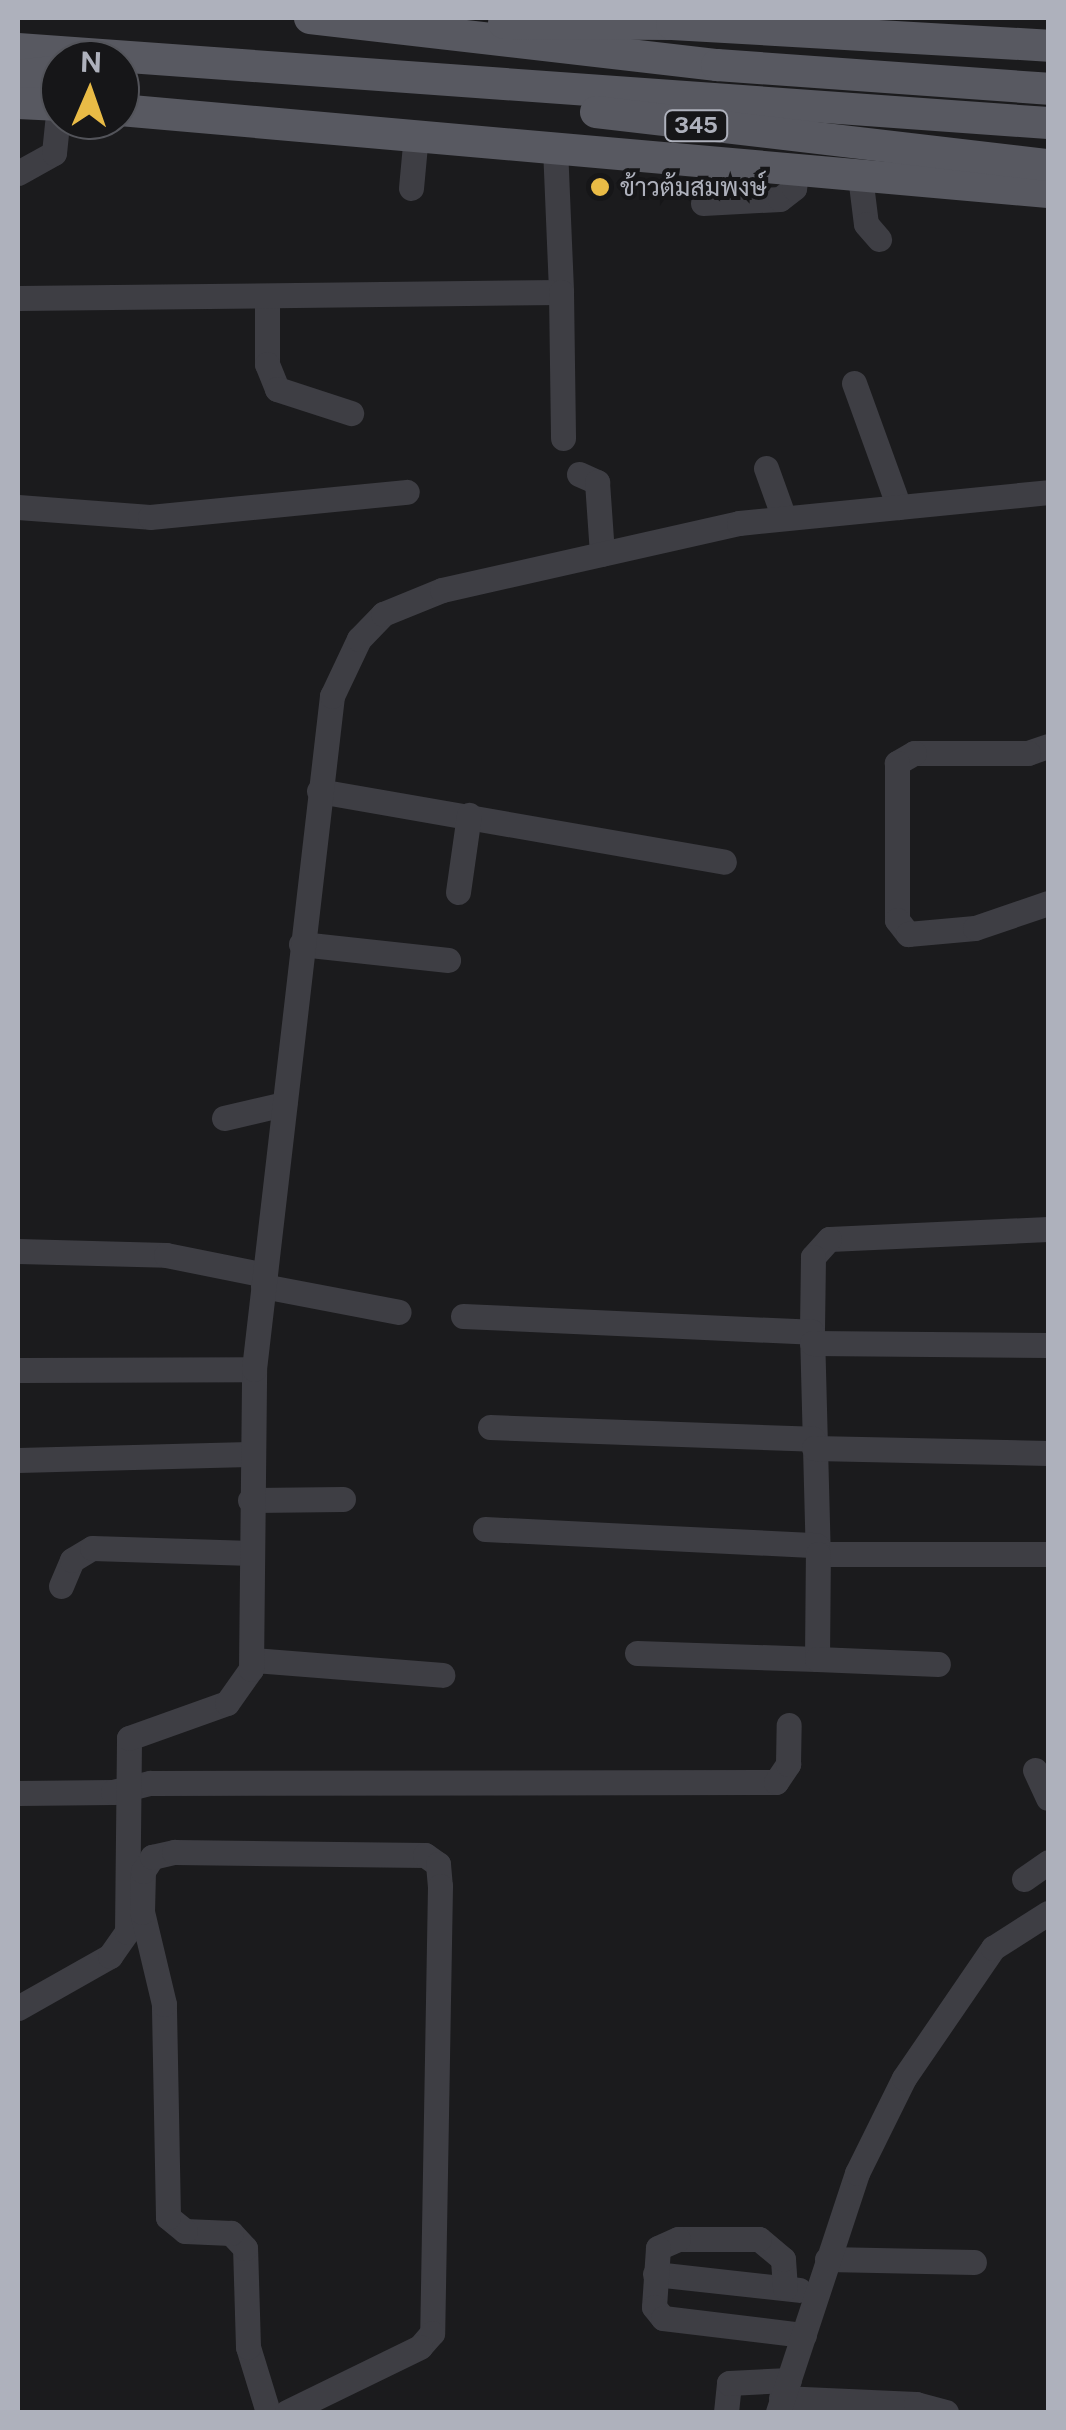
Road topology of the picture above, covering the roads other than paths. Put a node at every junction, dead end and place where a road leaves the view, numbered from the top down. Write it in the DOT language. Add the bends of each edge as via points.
graph roads {
  1 [pos="310,18"];
  2 [pos="350,21"];
  3 [pos="1048,46"];
  4 [pos="18,49"];
  5 [pos="165,58"];
  6 [pos="140,61"];
  7 [pos="345,71"];
  8 [pos="1048,89"];
  9 [pos="140,112"];
  10 [pos="1039,123"];
  11 [pos="416,134"];
  12 [pos="55,140"];
  13 [pos="838,144"];
  14 [pos="554,147"];
  15 [pos="1048,165"];
  16 [pos="797,170"];
  17 [pos="18,172"];
  18 [pos="860,176"];
  19 [pos="412,188"];
  20 [pos="1034,191"];
  21 [pos="702,203"];
  22 [pos="879,239"];
  23 [pos="561,292"];
  24 [pos="267,296"];
  25 [pos="18,298"];
  26 [pos="854,383"];
  27 [pos="351,413"];
  28 [pos="564,438"];
  29 [pos="766,468"];
  30 [pos="579,474"];
  31 [pos="407,492"];
  32 [pos="1048,492"];
  33 [pos="18,507"];
  34 [pos="899,507"];
  35 [pos="784,518"];
  36 [pos="602,554"];
  37 [pos="1048,746"];
  38 [pos="319,791"];
  39 [pos="469,815"];
  40 [pos="724,862"];
  41 [pos="458,892"];
  42 [pos="1048,903"];
  43 [pos="301,944"];
  44 [pos="448,960"];
  45 [pos="284,1104"];
  46 [pos="224,1118"];
  47 [pos="1048,1229"];
  48 [pos="18,1251"];
  49 [pos="264,1281"];
  50 [pos="398,1312"];
  51 [pos="463,1316"];
  52 [pos="812,1337"];
  53 [pos="1048,1345"];
  54 [pos="254,1369"];
  55 [pos="18,1370"];
  56 [pos="490,1427"];
  57 [pos="813,1443"];
  58 [pos="1048,1453"];
  59 [pos="250,1454"];
  60 [pos="18,1460"];
  61 [pos="250,1500"];
  62 [pos="343,1500"];
  63 [pos="485,1529"];
  64 [pos="818,1549"];
  65 [pos="252,1553"];
  66 [pos="1048,1554"];
  67 [pos="61,1586"];
  68 [pos="637,1653"];
  69 [pos="817,1658"];
  70 [pos="253,1660"];
  71 [pos="938,1664"];
  72 [pos="442,1675"];
  73 [pos="788,1725"];
  74 [pos="1036,1770"];
  75 [pos="124,1786"];
  76 [pos="18,1793"];
  77 [pos="1048,1798"];
  78 [pos="1048,1862"];
  79 [pos="1024,1880"];
  80 [pos="1048,1913"];
  81 [pos="18,2008"];
  82 [pos="826,2259"];
  83 [pos="974,2262"];
  84 [pos="655,2274"];
  85 [pos="785,2288"];
  86 [pos="816,2293"];
  87 [pos="804,2335"];
  88 [pos="783,2397"];
  89 [pos="820,2406"];
  90 [pos="268,2412"];
  91 [pos="287,2412"];
  92 [pos="726,2412"];
  93 [pos="946,2412"];
  1 -- 2 [label="main road"];
  2 -- 3 [label="main road" via="672,24"];
  2 -- 8 [label="main road" via="717,65"];
  4 -- 5 [label="main road, 345"];
  5 -- 6 [label="main road"];
  5 -- 7 [label="main road, 345"];
  7 -- 10 [label="main road, 345"];
  7 -- 13 [label="main road, 345"];
  9 -- 11 [label="main road"];
  11 -- 14 [label="main road"];
  11 -- 19 [label="street"];
  12 -- 17 [label="street" via="54,153"];
  13 -- 15 [label="main road, 345"];
  13 -- 20 [label="main road"];
  14 -- 16 [label="main road"];
  14 -- 23 [label="street"];
  16 -- 18 [label="main road"];
  16 -- 21 [label="street" via="794,188 780,199"];
  18 -- 20 [label="main road"];
  18 -- 22 [label="street" via="866,224"];
  23 -- 24 [label="street"];
  23 -- 28 [label="street"];
  24 -- 25 [label="street"];
  24 -- 27 [label="street" via="267,364 278,389"];
  26 -- 34 [label="street"];
  29 -- 35 [label="street"];
  30 -- 36 [label="street" via="597,482"];
  31 -- 33 [label="street" via="150,517"];
  32 -- 34 [label="street"];
  34 -- 35 [label="street"];
  35 -- 36 [label="street"];
  36 -- 38 [label="street" via="442,590 384,614 344,661 332,696"];
  37 -- 42 [label="street" via="1028,753 914,753 898,763 897,920 908,934 974,928"];
  38 -- 39 [label="street"];
  38 -- 43 [label="street"];
  39 -- 40 [label="street"];
  39 -- 41 [label="street"];
  43 -- 44 [label="street"];
  43 -- 45 [label="street"];
  45 -- 46 [label="street"];
  45 -- 49 [label="street"];
  47 -- 52 [label="street" via="829,1238 813,1258"];
  48 -- 49 [label="street" via="166,1255"];
  49 -- 50 [label="street"];
  49 -- 54 [label="street"];
  51 -- 52 [label="street"];
  52 -- 53 [label="street"];
  52 -- 57 [label="street"];
  54 -- 55 [label="street"];
  54 -- 59 [label="street"];
  56 -- 57 [label="street"];
  57 -- 58 [label="street"];
  57 -- 64 [label="street"];
  59 -- 60 [label="street"];
  59 -- 61 [label="street"];
  61 -- 62 [label="street"];
  61 -- 65 [label="street"];
  63 -- 64 [label="street"];
  64 -- 66 [label="street"];
  64 -- 69 [label="street"];
  65 -- 67 [label="street" via="92,1548 72,1560"];
  65 -- 70 [label="street"];
  68 -- 69 [label="street"];
  69 -- 71 [label="street"];
  70 -- 72 [label="street"];
  70 -- 75 [label="street" via="241,1691 227,1703 129,1738"];
  73 -- 75 [label="street" via="788,1764 776,1782"];
  74 -- 77 [label="street"];
  75 -- 76 [label="street" via="113,1792"];
  75 -- 81 [label="street" via="127,1932 110,1956"];
  78 -- 79 [label="street"];
  80 -- 82 [label="street" via="993,1948 904,2078"];
  82 -- 83 [label="street"];
  82 -- 86 [label="street"];
  84 -- 85 [label="street"];
  84 -- 85 [label="street" via="658,2248 666,2241 759,2239 783,2260"];
  84 -- 87 [label="street" via="654,2307 663,2318"];
  85 -- 86 [label="street"];
  86 -- 87 [label="street"];
  87 -- 88 [label="street"];
  88 -- 89 [label="street"];
  88 -- 92 [label="street" via="766,2376 729,2383"];
  89 -- 93 [label="street" via="916,2404"];
  90 -- 91 [label="street" via="248,2347 245,2248 230,2233 172,2228 168,2217 164,2004 142,1912 143,1871 152,1858 174,1852 425,1856 438,1864 440,1886 432,2333 420,2347"];
}
